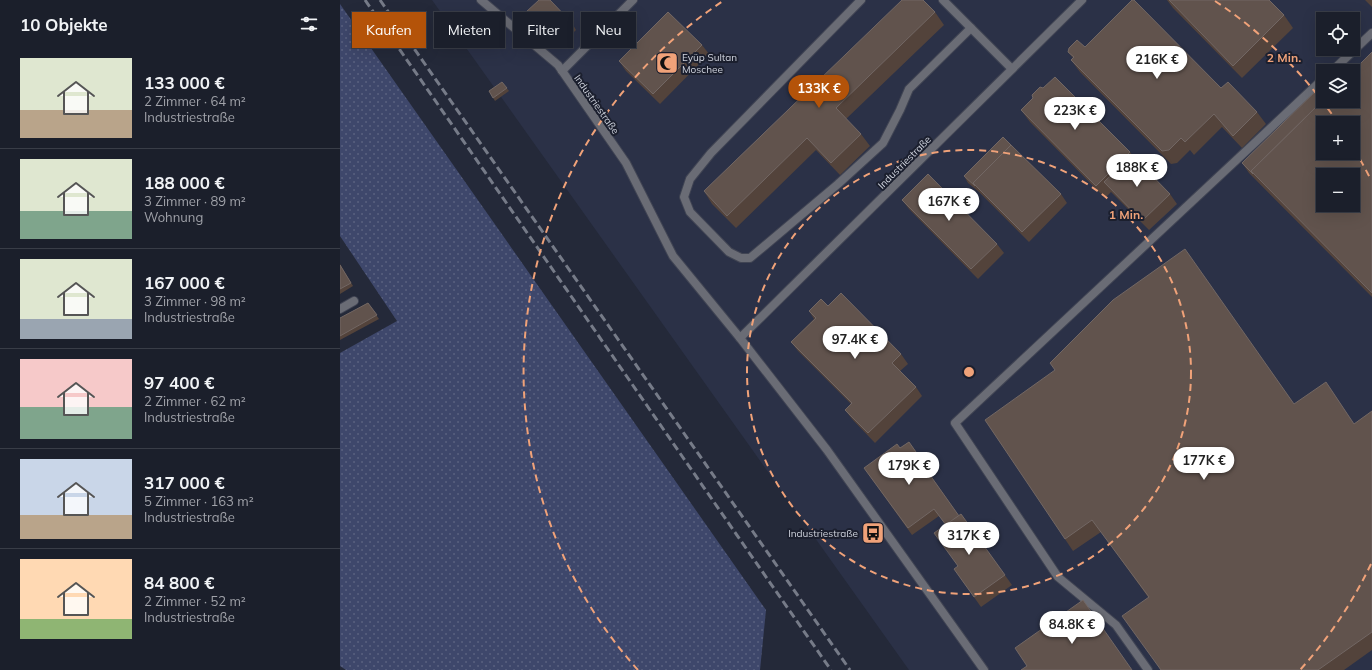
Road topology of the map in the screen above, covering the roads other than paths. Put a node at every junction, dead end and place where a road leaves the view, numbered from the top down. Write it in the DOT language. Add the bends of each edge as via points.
graph roads {
  1 [pos="481,0"];
  2 [pos="634,0"];
  3 [pos="861,0"];
  4 [pos="943,0"];
  5 [pos="1082,0"];
  6 [pos="971,28"];
  7 [pos="1372,34"];
  8 [pos="1340,64"];
  9 [pos="1012,69"];
  10 [pos="562,71"];
  11 [pos="1316,86"];
  12 [pos="354,301"];
  13 [pos="340,309"];
  14 [pos="740,338"];
  15 [pos="984,670"];
  16 [pos="1148,670"];
  1 -- 10 [label="street, Industriestraße"];
  2 -- 10 [label="street"];
  3 -- 6 [label="street" via="711,152 690,179 684,197 690,212 729,252 741,258 750,258 883,143 908,89"];
  4 -- 6 [label="street"];
  5 -- 9 [label="street, Industriestraße"];
  6 -- 9 [label="street"];
  7 -- 8 [label="street"];
  9 -- 14 [label="street, Industriestraße"];
  10 -- 14 [label="street, Industriestraße" via="626,163 673,256"];
  11 -- 16 [label="street" via="955,423 1058,577 1116,625"];
  12 -- 13 [label="street"];
  14 -- 15 [label="street, Industriestraße" via="827,450"];
}
